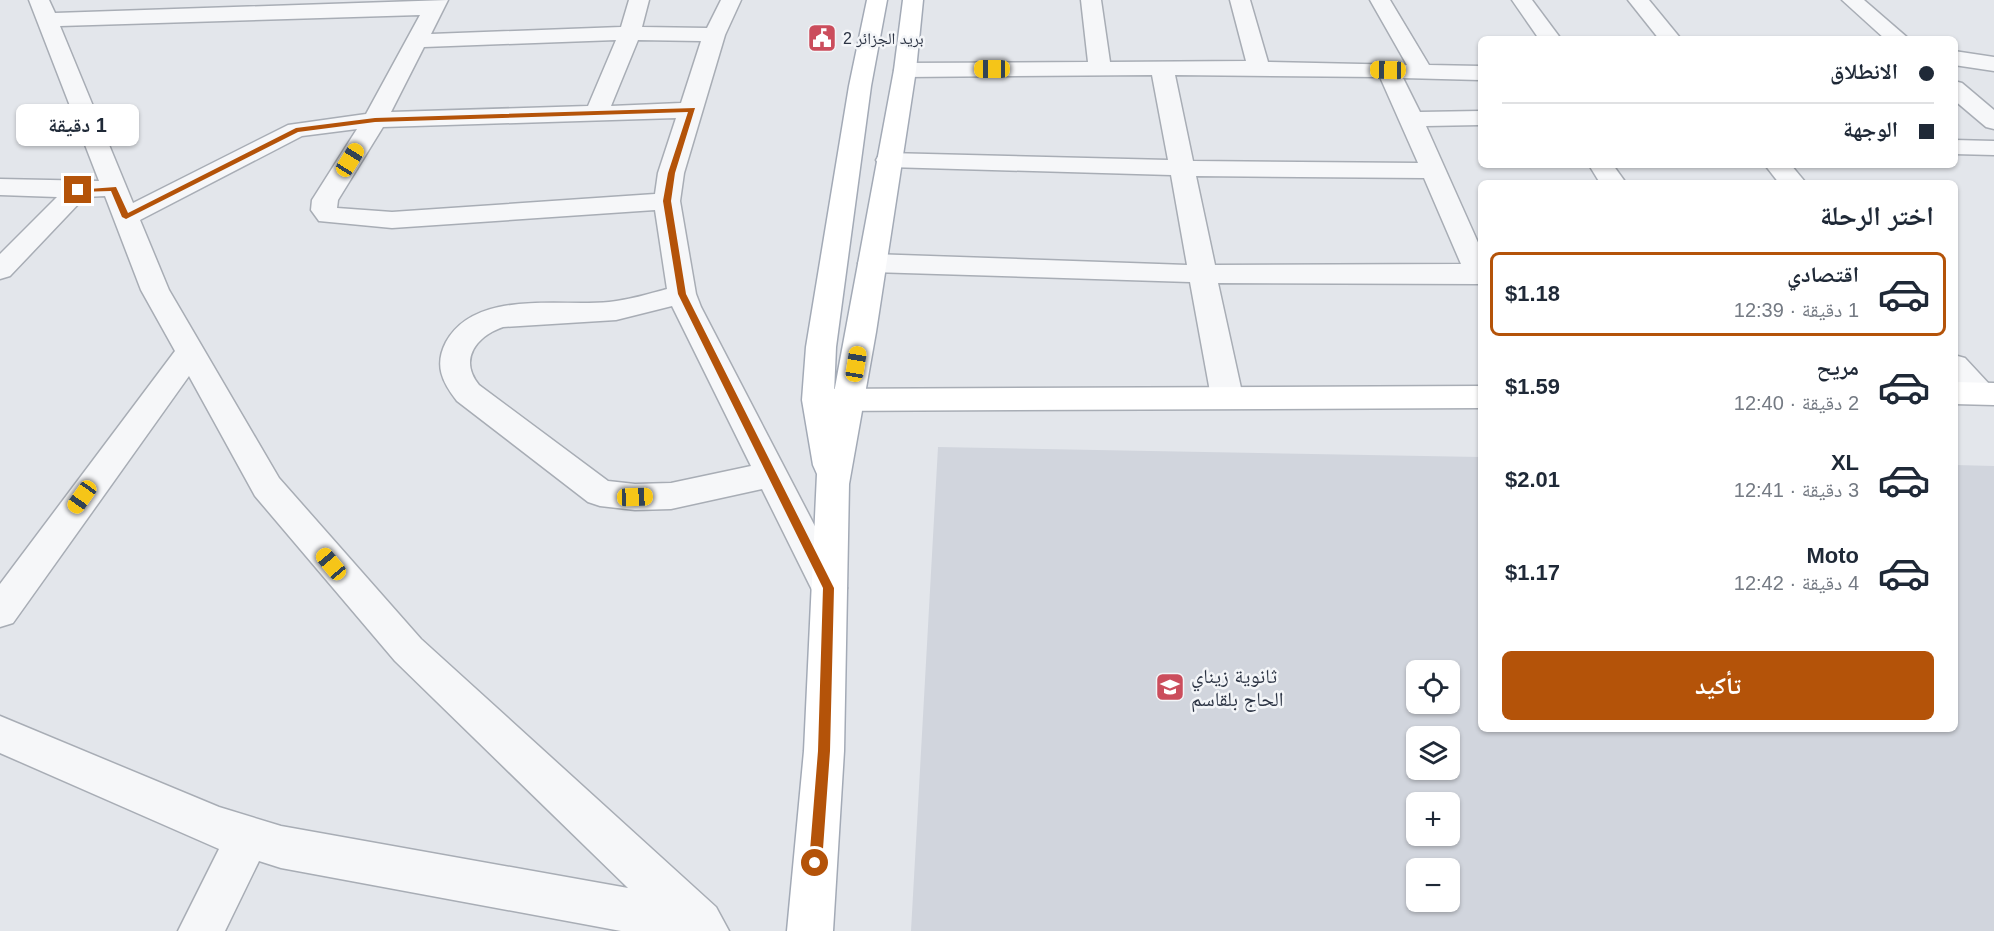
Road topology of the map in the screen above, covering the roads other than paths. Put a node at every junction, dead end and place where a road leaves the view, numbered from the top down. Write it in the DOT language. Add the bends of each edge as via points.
graph roads {
  1 [pos="639,0"];
  2 [pos="731,0"];
  3 [pos="877,0"];
  4 [pos="913,0"];
  5 [pos="1091,0"];
  6 [pos="1240,0"];
  7 [pos="1380,0"];
  8 [pos="1522,0"];
  9 [pos="1638,0"];
  10 [pos="1852,0"];
  11 [pos="436,4"];
  12 [pos="42,10"];
  13 [pos="630,33"];
  14 [pos="714,35"];
  15 [pos="1548,36"];
  16 [pos="1668,36"];
  17 [pos="1894,36"];
  18 [pos="415,41"];
  19 [pos="1958,59"];
  20 [pos="1994,64"];
  21 [pos="1162,68"];
  22 [pos="1100,69"];
  23 [pos="1259,69"];
  24 [pos="905,70"];
  25 [pos="1388,70"];
  26 [pos="1421,70"];
  27 [pos="1478,73"];
  28 [pos="1958,91"];
  29 [pos="692,110"];
  30 [pos="597,112"];
  31 [pos="1478,118"];
  32 [pos="1413,119"];
  33 [pos="375,120"];
  34 [pos="1994,122"];
  35 [pos="1958,147"];
  36 [pos="1994,148"];
  37 [pos="888,160"];
  38 [pos="1183,168"];
  39 [pos="1780,168"];
  40 [pos="1433,171"];
  41 [pos="1790,180"];
  42 [pos="0,187"];
  43 [pos="78,190"];
  44 [pos="667,201"];
  45 [pos="120,202"];
  46 [pos="872,263"];
  47 [pos="0,270"];
  48 [pos="1478,270"];
  49 [pos="1202,274"];
  50 [pos="1478,274"];
  51 [pos="682,294"];
  52 [pos="190,352"];
  53 [pos="1958,370"];
  54 [pos="1976,394"];
  55 [pos="1227,397"];
  56 [pos="1478,397"];
  57 [pos="850,399"];
  58 [pos="818,400"];
  59 [pos="772,474"];
  60 [pos="832,484"];
  61 [pos="829,588"];
  62 [pos="0,612"];
  63 [pos="0,734"];
  64 [pos="248,837"];
  65 [pos="703,927"];
  66 [pos="201,931"];
  67 [pos="810,931"];
  1 -- 13 [label="street"];
  2 -- 14 [label="street"];
  3 -- 58 [label="main road" via="860,86 821,347"];
  4 -- 24 [label="main road"];
  5 -- 22 [label="street"];
  6 -- 23 [label="street"];
  7 -- 26 [label="street"];
  8 -- 15 [label="street"];
  9 -- 16 [label="street"];
  10 -- 17 [label="street"];
  11 -- 12 [label="street"];
  11 -- 18 [label="street"];
  12 -- 45 [label="street"];
  13 -- 14 [label="street"];
  13 -- 18 [label="street"];
  13 -- 30 [label="street"];
  14 -- 29 [label="street"];
  18 -- 33 [label="street"];
  19 -- 20 [label="street"];
  21 -- 22 [label="street"];
  21 -- 23 [label="street"];
  21 -- 38 [label="street"];
  22 -- 24 [label="street"];
  23 -- 25 [label="street"];
  24 -- 37 [label="main road"];
  25 -- 26 [label="street"];
  25 -- 32 [label="street"];
  26 -- 27 [label="street"];
  28 -- 34 [label="street"];
  29 -- 30 [label="street"];
  29 -- 44 [label="street" via="671,173"];
  30 -- 33 [label="street"];
  31 -- 32 [label="street"];
  32 -- 40 [label="street"];
  33 -- 44 [label="street" via="325,200 328,215 392,220"];
  33 -- 45 [label="street" via="296,130"];
  35 -- 36 [label="street"];
  37 -- 38 [label="street"];
  37 -- 46 [label="main road"];
  38 -- 40 [label="street"];
  38 -- 49 [label="street"];
  39 -- 41 [label="street"];
  40 -- 48 [label="street"];
  42 -- 43 [label="street"];
  43 -- 45 [label="street"];
  43 -- 47 [label="street"];
  44 -- 51 [label="street"];
  45 -- 52 [label="street" via="155,290"];
  46 -- 49 [label="street"];
  46 -- 57 [label="main road"];
  49 -- 50 [label="street"];
  49 -- 55 [label="street"];
  51 -- 59 [label="street"];
  51 -- 59 [label="street" via="622,311 523,315 477,325 459,340 454,356 456,379 468,393 600,493 671,496"];
  52 -- 62 [label="street"];
  52 -- 65 [label="street" via="267,487 344,579 408,650"];
  53 -- 54 [label="street"];
  55 -- 56 [label="main road"];
  55 -- 57 [label="main road"];
  57 -- 58 [label="main road"];
  57 -- 60 [label="main road"];
  58 -- 60 [label="main road"];
  59 -- 61 [label="street"];
  60 -- 61 [label="main road"];
  61 -- 67 [label="main road" via="824,751"];
  63 -- 64 [label="street" via="216,827"];
  64 -- 65 [label="street" via="281,847"];
  64 -- 66 [label="street"];
}
